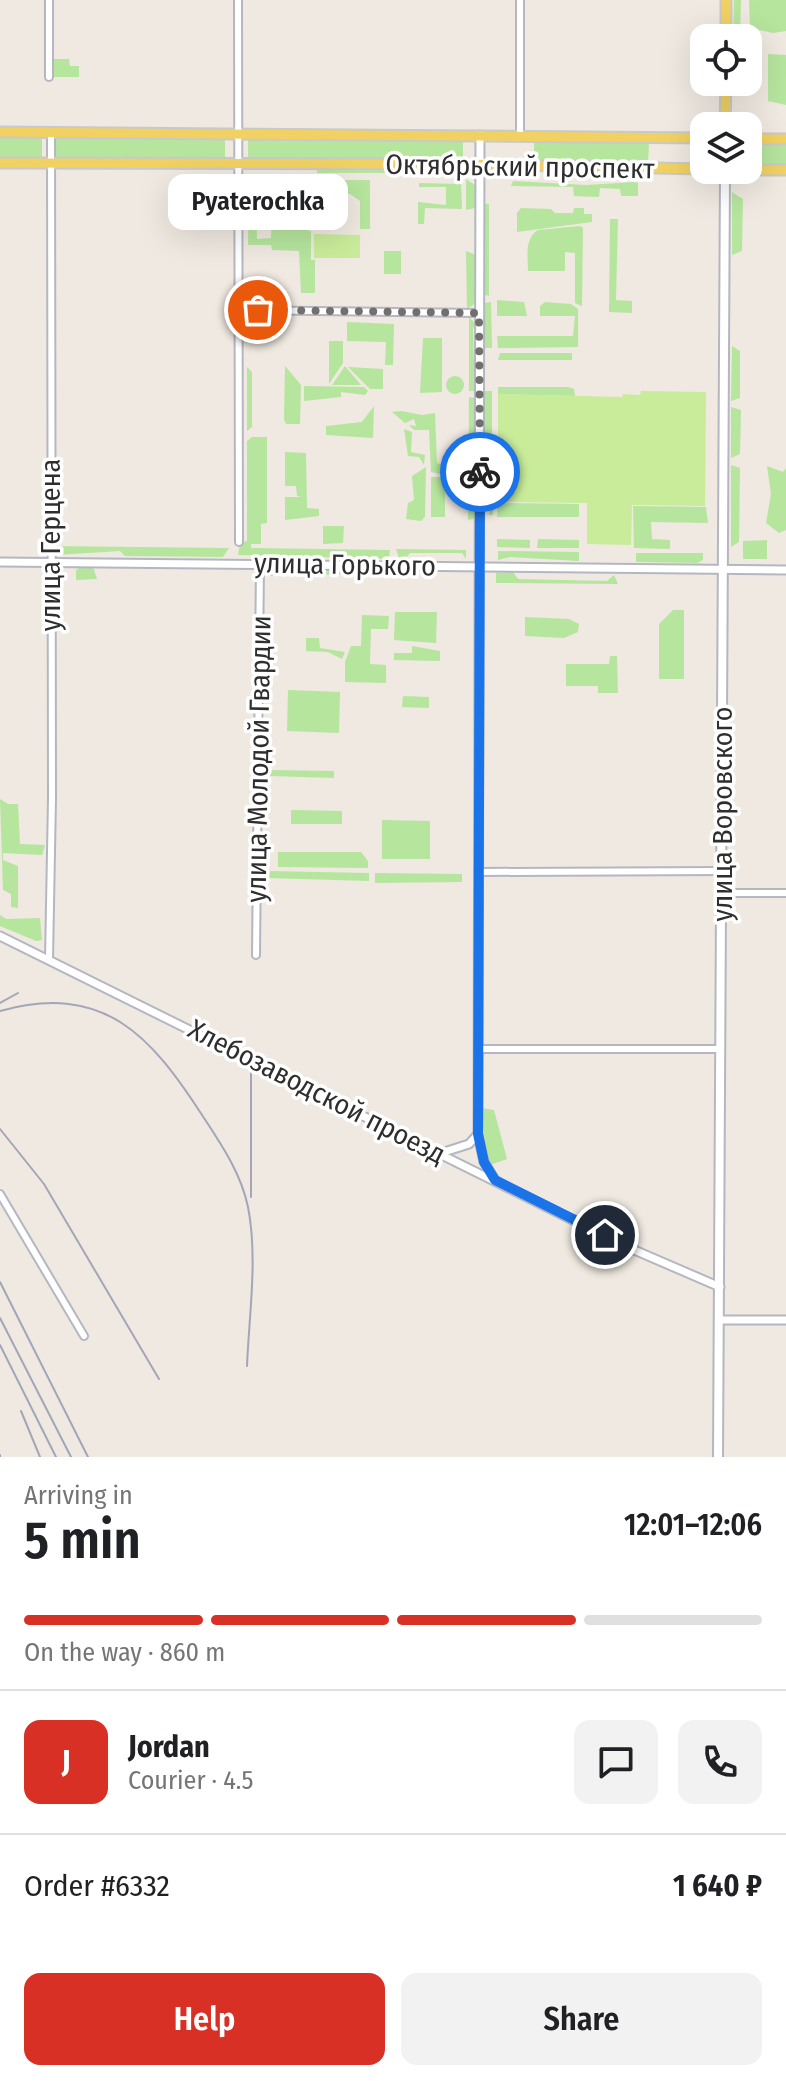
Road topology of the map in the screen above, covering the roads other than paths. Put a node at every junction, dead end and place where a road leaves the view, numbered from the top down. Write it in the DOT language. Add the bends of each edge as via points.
graph roads {
  1 [pos="49,0"];
  2 [pos="238,0"];
  3 [pos="520,0"];
  4 [pos="726,0"];
  5 [pos="726,24"];
  6 [pos="49,77"];
  7 [pos="0,132"];
  8 [pos="51,132"];
  9 [pos="239,132"];
  10 [pos="480,135"];
  11 [pos="520,136"];
  12 [pos="690,138"];
  13 [pos="762,139"];
  14 [pos="786,139"];
  15 [pos="0,163"];
  16 [pos="238,163"];
  17 [pos="51,164"];
  18 [pos="480,164"];
  19 [pos="690,169"];
  20 [pos="762,170"];
  21 [pos="786,170"];
  22 [pos="725,184"];
  23 [pos="238,310"];
  24 [pos="479,313"];
  25 [pos="239,542"];
  26 [pos="49,561"];
  27 [pos="0,562"];
  28 [pos="260,563"];
  29 [pos="481,565"];
  30 [pos="722,570"];
  31 [pos="786,570"];
  32 [pos="723,871"];
  33 [pos="479,872"];
  34 [pos="722,893"];
  35 [pos="786,893"];
  36 [pos="0,936"];
  37 [pos="256,955"];
  38 [pos="49,959"];
  39 [pos="478,1049"];
  40 [pos="721,1049"];
  41 [pos="478,1134"];
  42 [pos="441,1153"];
  43 [pos="495,1180"];
  44 [pos="0,1194"];
  45 [pos="720,1287"];
  46 [pos="719,1320"];
  47 [pos="786,1320"];
  48 [pos="84,1336"];
  49 [pos="718,1457"];
  1 -- 6 [label="street"];
  2 -- 9 [label="street"];
  3 -- 11 [label="street"];
  4 -- 5 [label="main road"];
  7 -- 8 [label="main road, Октябрьский проспект"];
  8 -- 9 [label="main road, Октябрьский проспект"];
  8 -- 17 [label="street, улица Герцена"];
  9 -- 10 [label="main road, Октябрьский проспект"];
  9 -- 16 [label="street"];
  10 -- 11 [label="main road, Октябрьский проспект"];
  10 -- 18 [label="street"];
  11 -- 12 [label="main road, Октябрьский проспект"];
  13 -- 14 [label="main road"];
  15 -- 17 [label="main road, Октябрьский проспект"];
  16 -- 17 [label="main road, Октябрьский проспект"];
  16 -- 18 [label="main road, Октябрьский проспект"];
  16 -- 23 [label="street"];
  17 -- 26 [label="street, улица Герцена"];
  18 -- 19 [label="main road, Октябрьский проспект"];
  18 -- 24 [label="street"];
  20 -- 21 [label="main road"];
  22 -- 30 [label="main road, улица Воровского"];
  23 -- 24 [label="street"];
  23 -- 25 [label="street"];
  24 -- 29 [label="street"];
  26 -- 27 [label="street, улица Горького"];
  26 -- 28 [label="street, улица Горького"];
  26 -- 38 [label="street, улица Герцена"];
  28 -- 29 [label="street, улица Горького"];
  28 -- 37 [label="street, улица Молодой Гвардии"];
  29 -- 30 [label="street, улица Горького"];
  29 -- 33 [label="street"];
  30 -- 31 [label="street, улица Горького"];
  30 -- 32 [label="main road, улица Воровского"];
  32 -- 33 [label="street"];
  32 -- 34 [label="main road, улица Воровского"];
  33 -- 39 [label="street"];
  34 -- 35 [label="street"];
  34 -- 40 [label="main road, улица Воровского"];
  36 -- 38 [label="street, Хлебозаводской проезд"];
  38 -- 42 [label="street, Хлебозаводской проезд"];
  39 -- 40 [label="street"];
  39 -- 41 [label="street"];
  40 -- 45 [label="main road, улица Воровского"];
  41 -- 42 [label="street" via="469,1144"];
  41 -- 43 [label="street" via="484,1162"];
  42 -- 43 [label="street, Хлебозаводской проезд"];
  43 -- 45 [label="street, Хлебозаводской проезд"];
  44 -- 48 [label="street"];
  45 -- 46 [label="main road, улица Воровского"];
  46 -- 47 [label="street"];
  46 -- 49 [label="main road, улица Воровского"];
}
